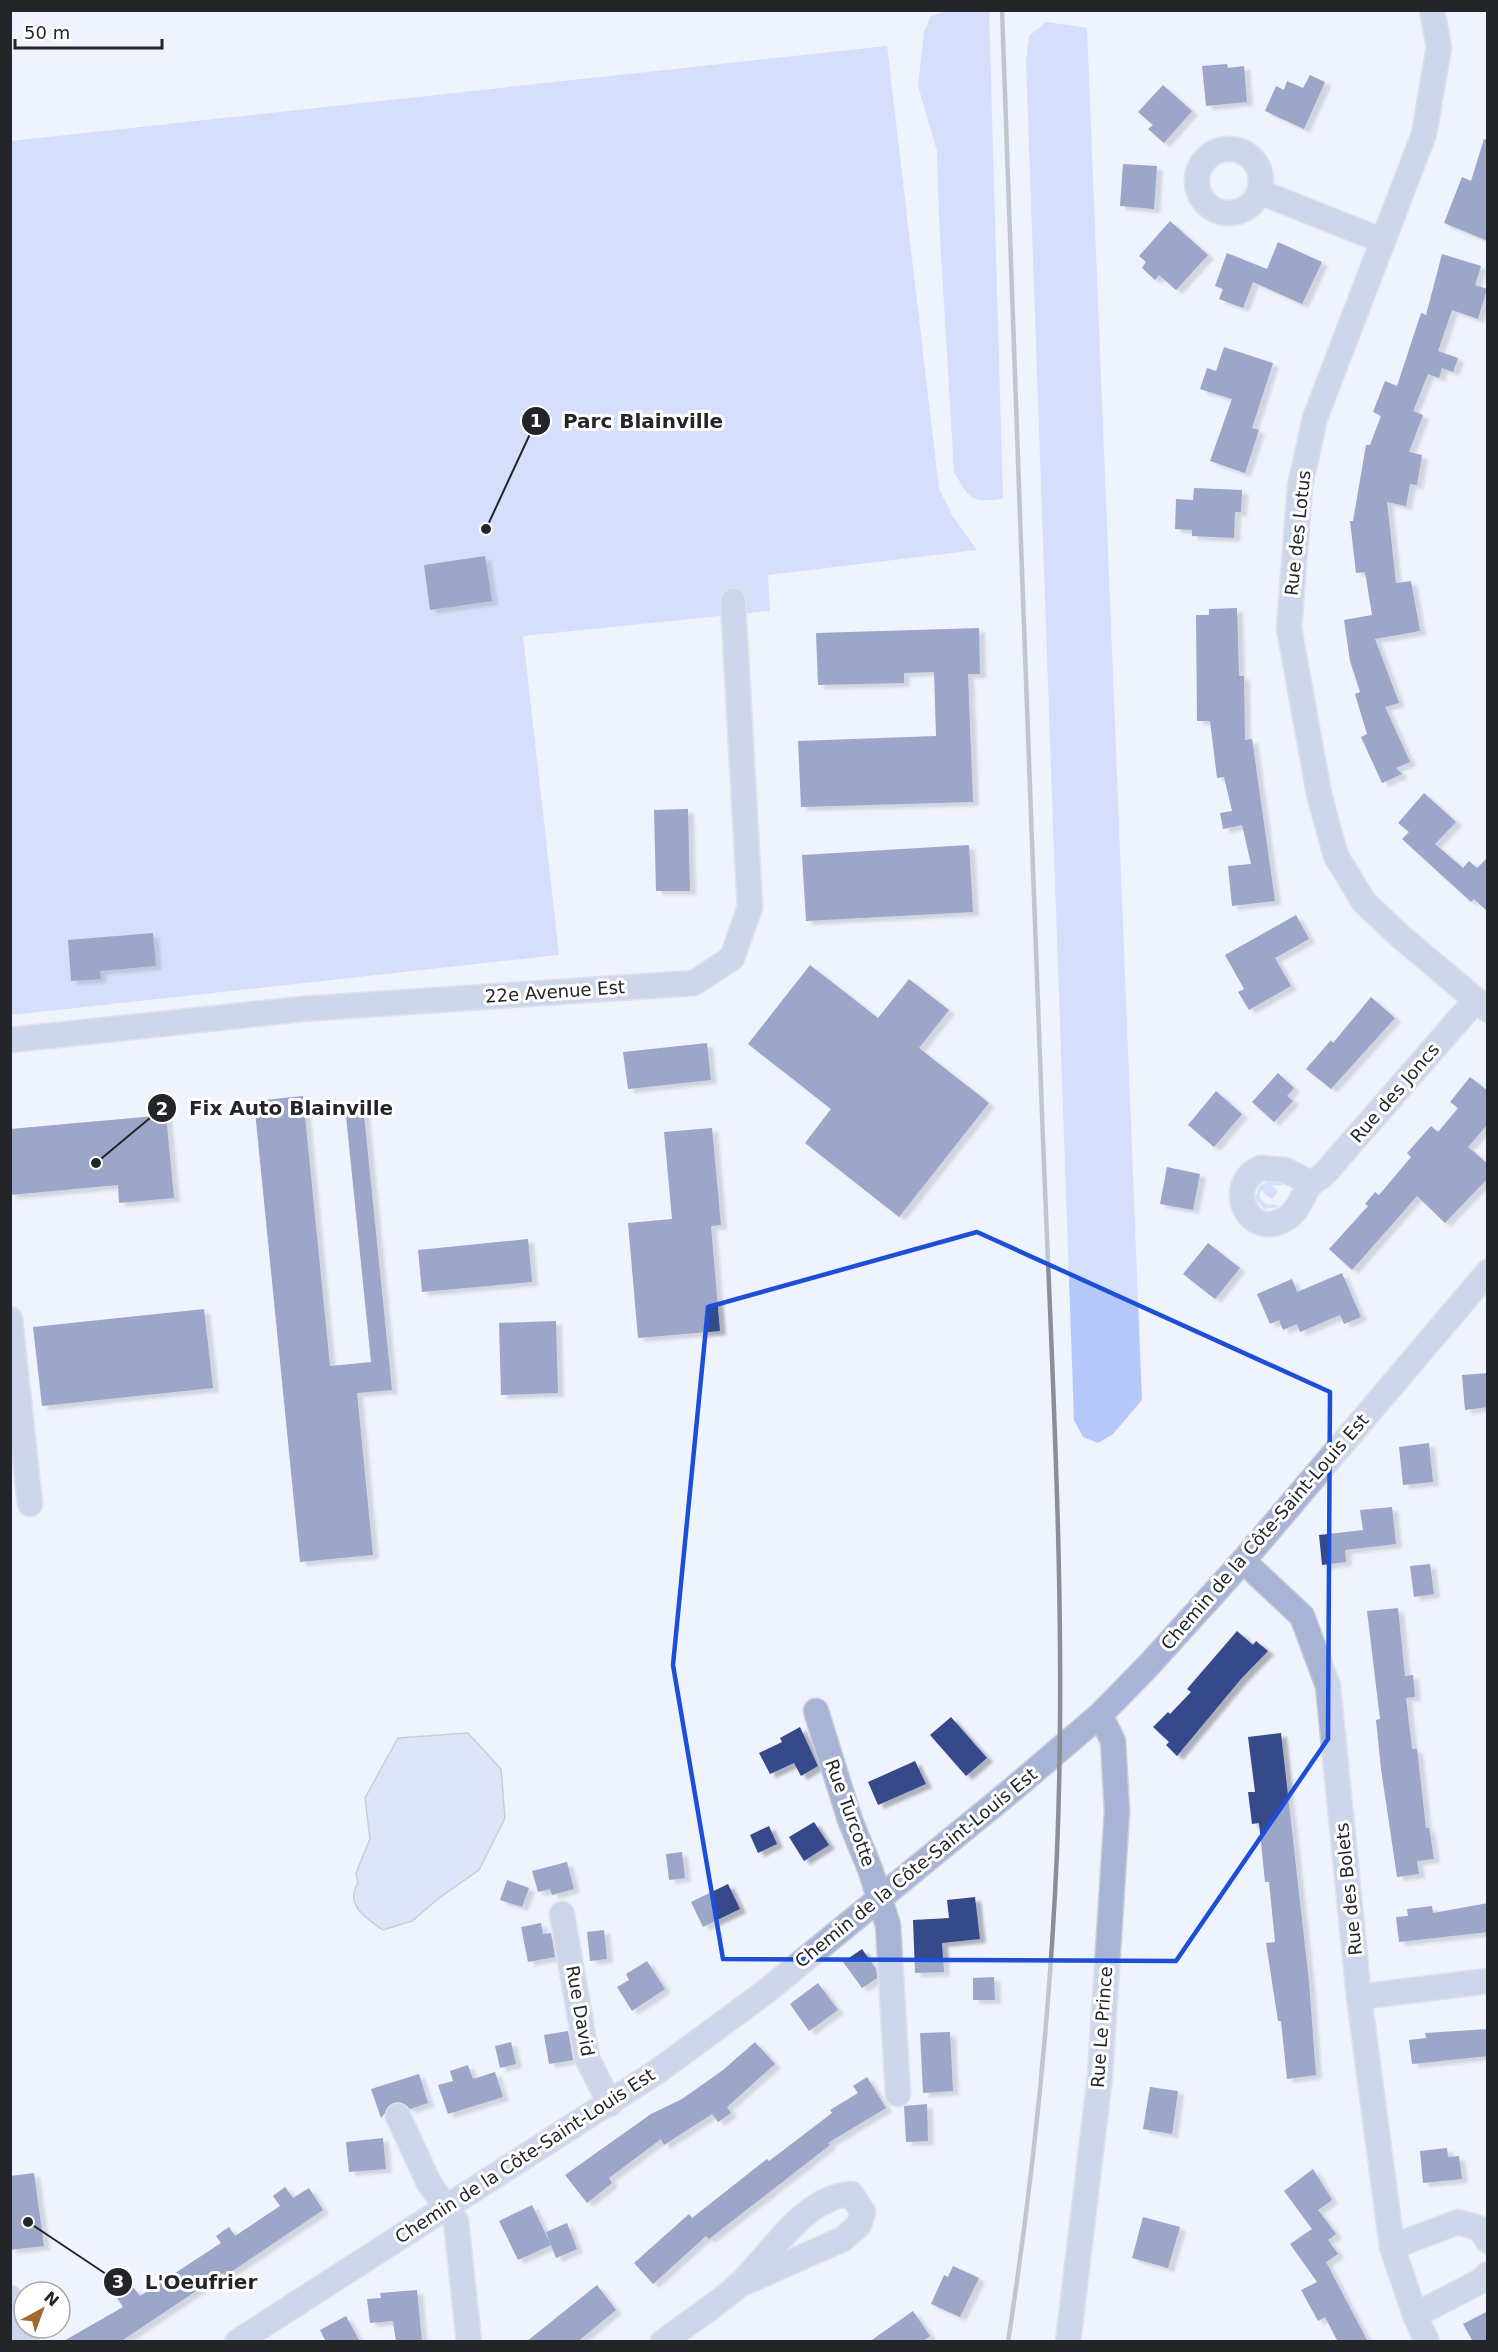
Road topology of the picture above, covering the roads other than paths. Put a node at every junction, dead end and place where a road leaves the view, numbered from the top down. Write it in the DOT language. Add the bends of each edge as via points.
graph roads {
  1 [pos="1432,10"];
  2 [pos="1260,192"];
  3 [pos="1383,241"];
  4 [pos="733,601"];
  5 [pos="1482,1005"];
  6 [pos="10,1040"];
  7 [pos="1311,1183"];
  8 [pos="1488,1272"];
  9 [pos="10,1319"];
  10 [pos="30,1504"];
  11 [pos="1243,1561"];
  12 [pos="816,1711"];
  13 [pos="1100,1715"];
  14 [pos="880,1897"];
  15 [pos="562,1914"];
  16 [pos="1488,1981"];
  17 [pos="1359,1997"];
  18 [pos="898,2094"];
  19 [pos="610,2103"];
  20 [pos="398,2116"];
  21 [pos="448,2206"];
  22 [pos="1488,2241"];
  23 [pos="1392,2247"];
  24 [pos="1488,2274"];
  25 [pos="737,2286"];
  26 [pos="10,2298"];
  27 [pos="1415,2316"];
  28 [pos="241,2340"];
  29 [pos="27,2342"];
  30 [pos="469,2342"];
  31 [pos="663,2342"];
  32 [pos="1068,2342"];
  33 [pos="1427,2342"];
  1 -- 3 [label="street, Rue des Lotus" via="1439,47 1424,134"];
  2 -- 3 [label="street"];
  3 -- 5 [label="street, Rue des Lotus" via="1315,418 1300,486 1289,628 1319,794 1336,856 1364,902"];
  4 -- 6 [label="street, 22e Avenue Est" via="750,907 732,958 694,983 302,1009"];
  5 -- 7 [label="street, Rue des Joncs" via="1326,1173"];
  8 -- 11 [label="street, Chemin de la Côte-Saint-Louis Est"];
  9 -- 10 [label="street"];
  11 -- 13 [label="street, Chemin de la Côte-Saint-Louis Est"];
  11 -- 17 [label="street, Rue des Bolets" via="1302,1616 1328,1686"];
  12 -- 14 [label="street, Rue Turcotte" via="850,1820"];
  13 -- 14 [label="street, Chemin de la Côte-Saint-Louis Est"];
  13 -- 32 [label="street, Rue Le Prince" via="1113,1741 1117,1811 1100,2076"];
  14 -- 18 [label="street, Rue Turcotte" via="888,1925"];
  14 -- 19 [label="street, Chemin de la Côte-Saint-Louis Est" via="746,2007"];
  15 -- 19 [label="street, Rue David" via="587,2058"];
  16 -- 17 [label="street"];
  17 -- 23 [label="street, Rue des Bolets"];
  19 -- 21 [label="street, Chemin de la Côte-Saint-Louis Est"];
  20 -- 21 [label="street" via="429,2183"];
  21 -- 28 [label="street, Chemin de la Côte-Saint-Louis Est"];
  21 -- 30 [label="street" via="459,2232"];
  22 -- 23 [label="street" via="1479,2229 1458,2222"];
  23 -- 27 [label="street, Rue des Bolets"];
  24 -- 27 [label="street"];
  25 -- 25 [label="street" via="843,2239 859,2225 863,2212 851,2194 834,2195 802,2218"];
  25 -- 31 [label="street"];
  26 -- 29 [label="street"];
  27 -- 33 [label="street, Rue des Bolets"];
}
